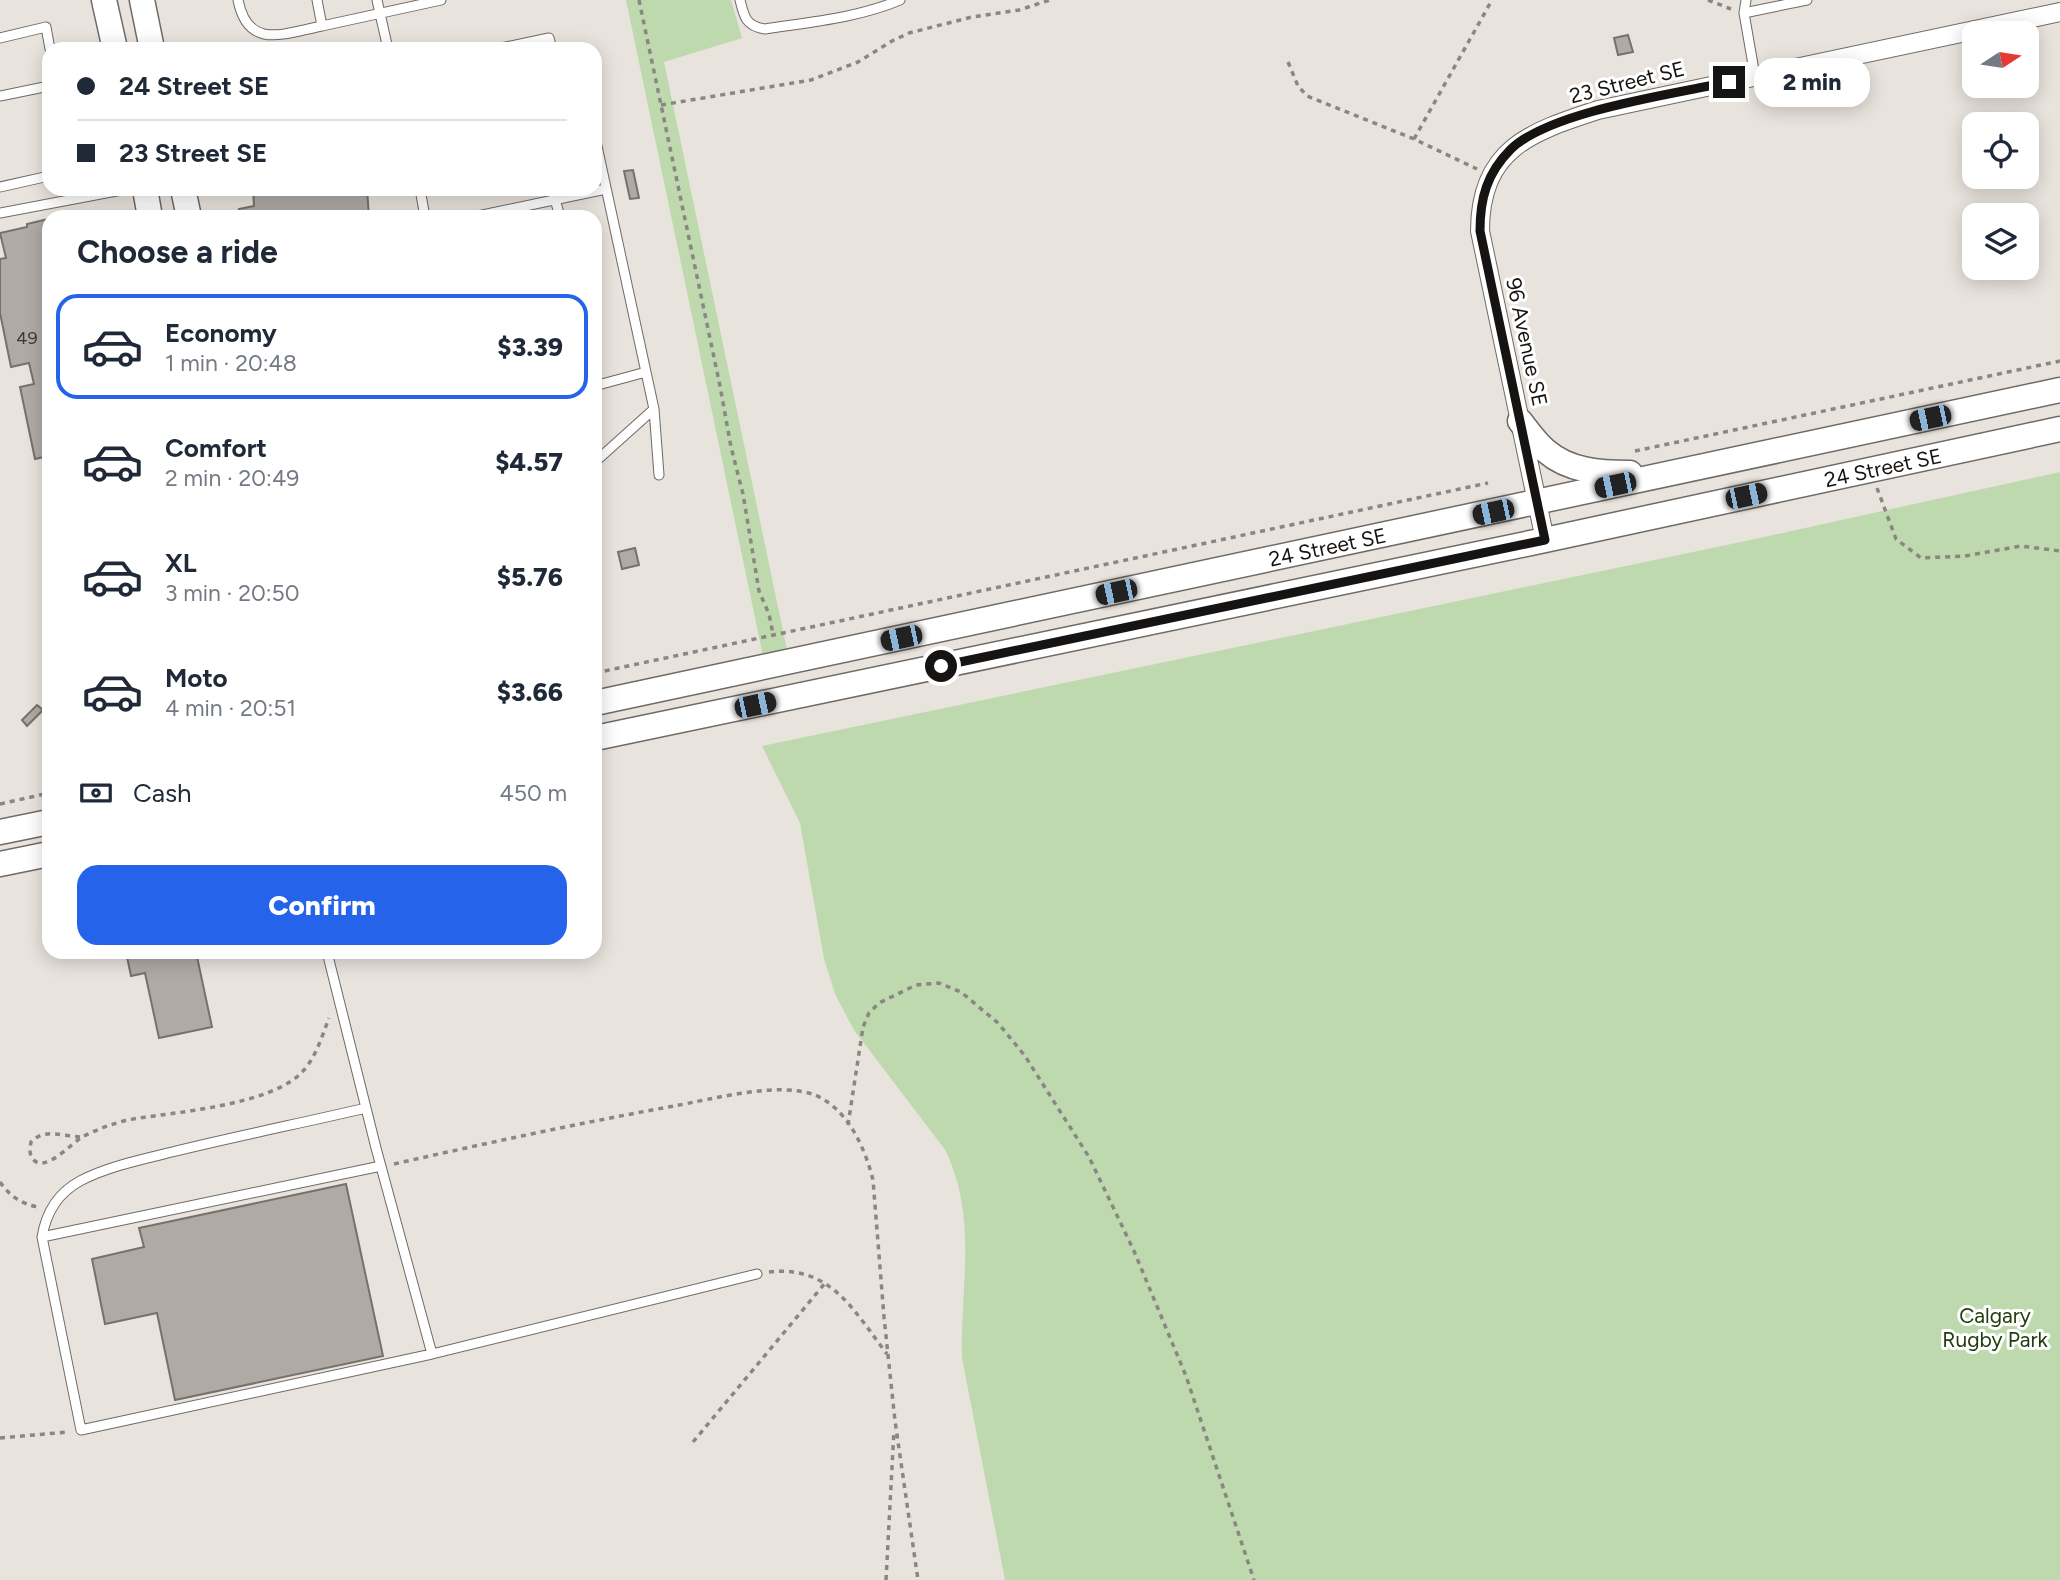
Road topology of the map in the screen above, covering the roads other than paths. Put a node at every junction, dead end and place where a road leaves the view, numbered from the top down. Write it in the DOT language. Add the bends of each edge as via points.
graph roads {
  1 [pos="104,0"];
  2 [pos="142,0"];
  3 [pos="238,0"];
  4 [pos="317,0"];
  5 [pos="377,0"];
  6 [pos="441,0"];
  7 [pos="740,0"];
  8 [pos="900,0"];
  9 [pos="1746,0"];
  10 [pos="1807,0"];
  11 [pos="2060,12"];
  12 [pos="380,13"];
  13 [pos="1744,13"];
  14 [pos="322,26"];
  15 [pos="0,38"];
  16 [pos="49,42"];
  17 [pos="113,42"];
  18 [pos="151,42"];
  19 [pos="386,42"];
  20 [pos="530,42"];
  21 [pos="550,42"];
  22 [pos="1755,76"];
  23 [pos="42,87"];
  24 [pos="0,96"];
  25 [pos="1503,158"];
  26 [pos="602,169"];
  27 [pos="42,177"];
  28 [pos="0,178"];
  29 [pos="11,184"];
  30 [pos="0,187"];
  31 [pos="606,188"];
  32 [pos="602,189"];
  33 [pos="91,196"];
  34 [pos="569,196"];
  35 [pos="555,199"];
  36 [pos="518,210"];
  37 [pos="557,210"];
  38 [pos="0,214"];
  39 [pos="646,372"];
  40 [pos="602,385"];
  41 [pos="2060,390"];
  42 [pos="654,409"];
  43 [pos="1520,421"];
  44 [pos="2060,429"];
  45 [pos="602,456"];
  46 [pos="1669,474"];
  47 [pos="659,475"];
  48 [pos="1538,502"];
  49 [pos="1545,540"];
  50 [pos="602,702"];
  51 [pos="602,737"];
  52 [pos="42,823"];
  53 [pos="0,832"];
  54 [pos="42,855"];
  55 [pos="0,864"];
  56 [pos="329,959"];
  57 [pos="366,1108"];
  58 [pos="381,1166"];
  59 [pos="42,1237"];
  60 [pos="757,1274"];
  61 [pos="432,1354"];
  1 -- 17 [label="main road"];
  2 -- 18 [label="main road"];
  3 -- 14 [label="lane" via="249,28 260,34"];
  4 -- 14 [label="lane"];
  5 -- 12 [label="lane"];
  6 -- 12 [label="lane"];
  7 -- 8 [label="lane" via="744,18 765,29 836,19"];
  9 -- 13 [label="lane"];
  10 -- 13 [label="lane"];
  11 -- 22 [label="street, 23 Street SE"];
  12 -- 14 [label="lane"];
  12 -- 19 [label="lane"];
  13 -- 22 [label="lane"];
  15 -- 16 [label="lane" via="46,27"];
  20 -- 21 [label="lane" via="549,38"];
  22 -- 25 [label="street, 23 Street SE" via="1559,122 1529,136"];
  23 -- 24 [label="lane"];
  25 -- 43 [label="street, 96 Avenue SE" via="1484,191 1480,231"];
  26 -- 31 [label="lane"];
  27 -- 29 [label="lane"];
  28 -- 29 [label="lane"];
  29 -- 30 [label="lane"];
  31 -- 32 [label="lane"];
  31 -- 39 [label="lane"];
  33 -- 38 [label="lane"];
  34 -- 35 [label="lane"];
  35 -- 36 [label="lane"];
  35 -- 37 [label="lane"];
  39 -- 40 [label="lane"];
  39 -- 42 [label="lane"];
  41 -- 46 [label="main road, 24 Street SE"];
  42 -- 45 [label="lane"];
  42 -- 47 [label="lane"];
  43 -- 46 [label="main road" via="1562,464 1617,473"];
  43 -- 48 [label="street, 96 Avenue SE"];
  44 -- 49 [label="main road, 24 Street SE"];
  46 -- 48 [label="main road, 24 Street SE"];
  48 -- 49 [label="street, 96 Avenue SE"];
  48 -- 50 [label="main road, 24 Street SE"];
  49 -- 51 [label="main road, 24 Street SE"];
  52 -- 53 [label="main road"];
  54 -- 55 [label="main road"];
  56 -- 57 [label="lane"];
  57 -- 58 [label="lane"];
  57 -- 59 [label="lane" via="196,1146 79,1181 50,1209"];
  58 -- 59 [label="lane"];
  58 -- 61 [label="lane"];
  59 -- 61 [label="lane" via="81,1430"];
  60 -- 61 [label="lane"];
}
